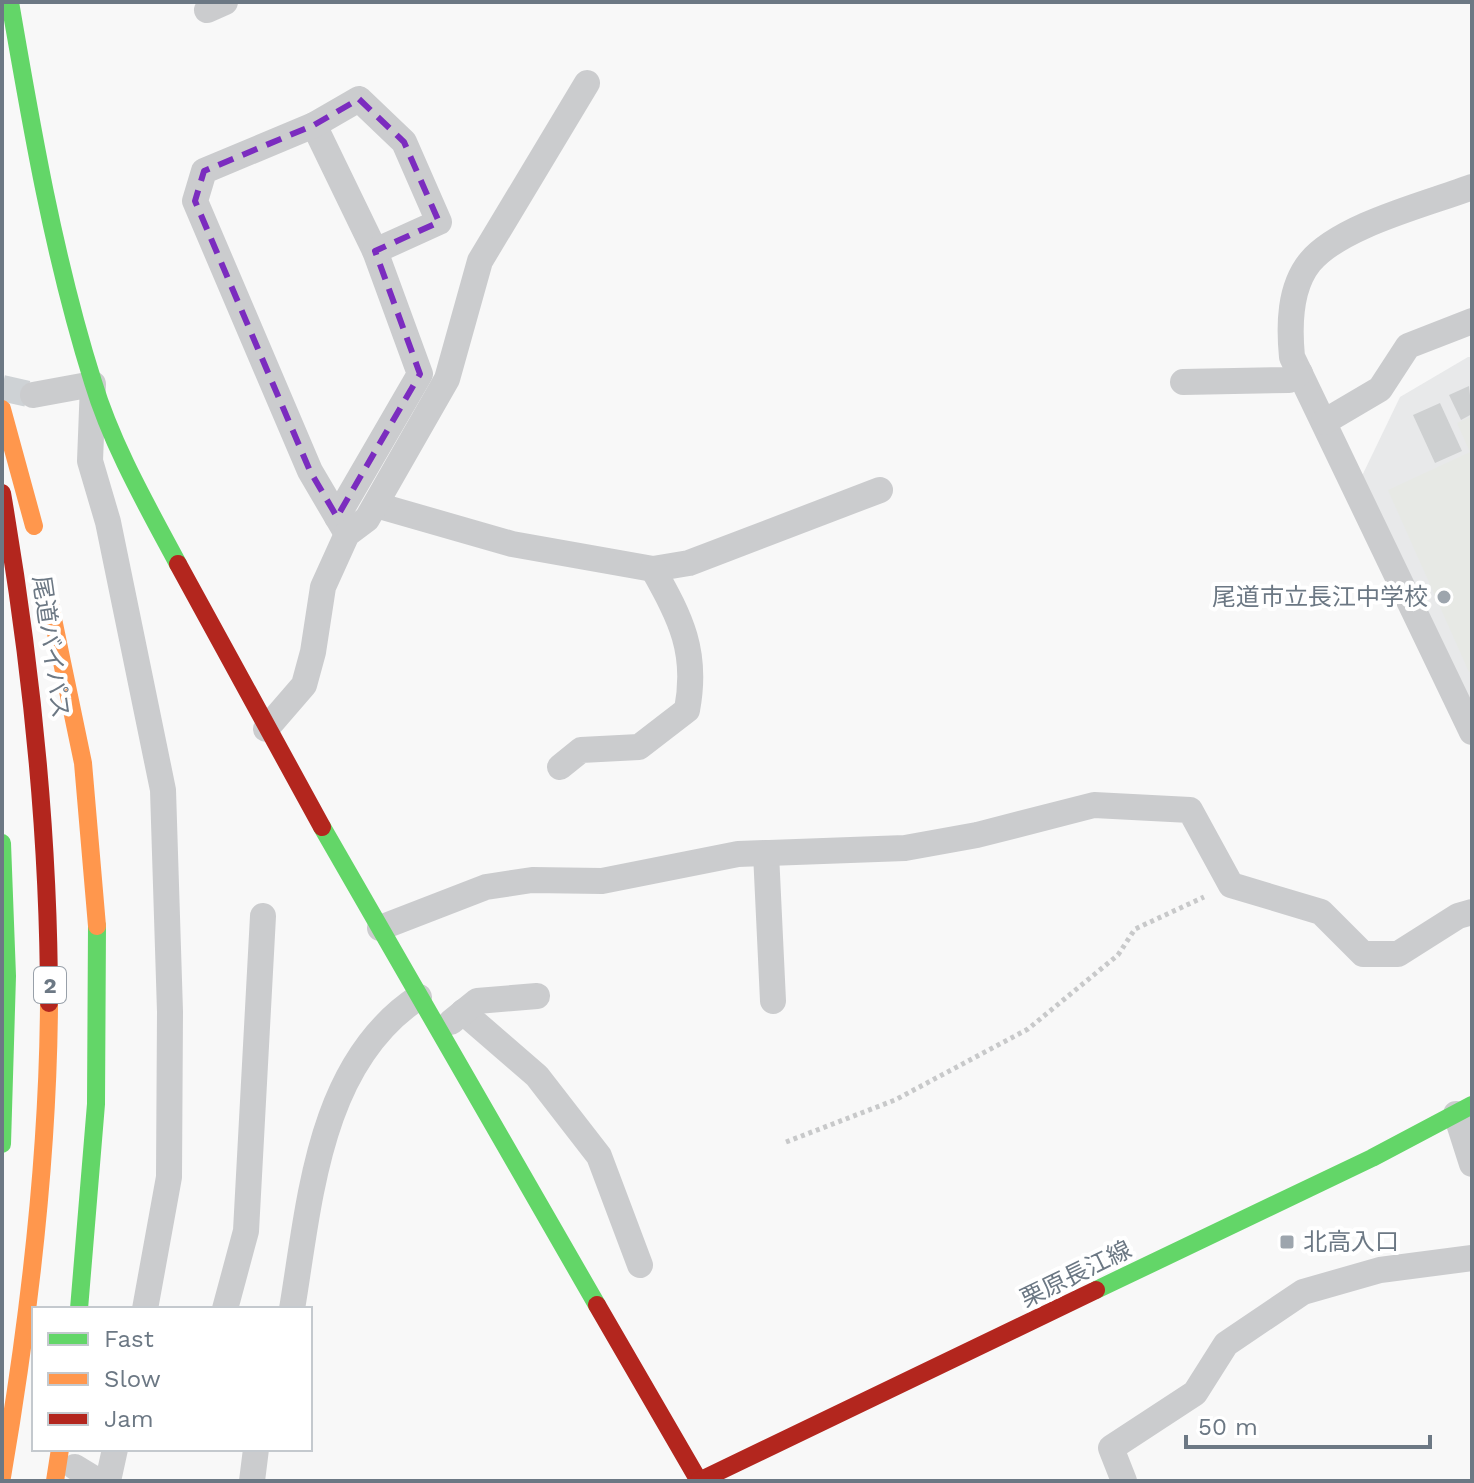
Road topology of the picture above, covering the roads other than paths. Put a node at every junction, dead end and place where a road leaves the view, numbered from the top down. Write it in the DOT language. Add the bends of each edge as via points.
graph roads {
  1 [pos="10,2"];
  2 [pos="587,83"];
  3 [pos="314,125"];
  4 [pos="1472,187"];
  5 [pos="375,251"];
  6 [pos="1472,321"];
  7 [pos="1300,373"];
  8 [pos="1183,382"];
  9 [pos="93,384"];
  10 [pos="33,395"];
  11 [pos="2,409"];
  12 [pos="1324,422"];
  13 [pos="880,490"];
  14 [pos="2,493"];
  15 [pos="376,505"];
  16 [pos="342,526"];
  17 [pos="38,545"];
  18 [pos="653,569"];
  19 [pos="44,575"];
  20 [pos="266,729"];
  21 [pos="1472,732"];
  22 [pos="560,767"];
  23 [pos="2,843"];
  24 [pos="766,853"];
  25 [pos="1472,912"];
  26 [pos="263,916"];
  27 [pos="380,928"];
  28 [pos="537,996"];
  29 [pos="419,997"];
  30 [pos="773,1001"];
  31 [pos="463,1012"];
  32 [pos="439,1032"];
  33 [pos="1464,1109"];
  34 [pos="2,1144"];
  35 [pos="1472,1164"];
  36 [pos="1472,1258"];
  37 [pos="640,1265"];
  38 [pos="79,1307"];
  39 [pos="145,1307"];
  40 [pos="226,1307"];
  41 [pos="292,1307"];
  42 [pos="115,1451"];
  43 [pos="256,1451"];
  44 [pos="63,1466"];
  45 [pos="2,1477"];
  46 [pos="98,1481"];
  47 [pos="108,1481"];
  48 [pos="252,1481"];
  49 [pos="699,1481"];
  50 [pos="1124,1481"];
  1 -- 9 [label="main road" via="45,201"];
  2 -- 15 [label="street" via="480,261 447,379"];
  3 -- 5 [label="street"];
  3 -- 5 [label="street" via="359,99 404,142 439,222"];
  3 -- 16 [label="street" via="204,171 195,201 310,471"];
  4 -- 7 [label="street" via="1346,235 1310,262 1289,324 1292,357"];
  5 -- 16 [label="street" via="420,374"];
  6 -- 12 [label="street" via="1408,346 1380,389"];
  7 -- 8 [label="street" via="1289,380"];
  7 -- 12 [label="street"];
  9 -- 10 [label="street"];
  9 -- 20 [label="main road" via="167,545"];
  9 -- 39 [label="street" via="90,461 108,522 163,790 169,1177"];
  11 -- 17 [label="main road"];
  12 -- 21 [label="street"];
  13 -- 18 [label="street" via="689,563"];
  14 -- 45 [label="main road, 尾道バイパス / 2" via="37,724 48,852 50,980 38,1226"];
  15 -- 16 [label="street" via="367,519"];
  15 -- 18 [label="street" via="512,544"];
  16 -- 20 [label="street" via="323,587 304,685"];
  18 -- 22 [label="street" via="679,616 694,676 687,710 639,747 581,750"];
  19 -- 38 [label="main road" via="82,760 98,941 97,1131"];
  20 -- 27 [label="main road"];
  23 -- 34 [label="main road, 2" via="7,976"];
  24 -- 25 [label="street" via="905,848 1094,805 1190,810 1231,885 1321,912 1363,954 1398,954"];
  24 -- 27 [label="street" via="602,881 532,880 486,887"];
  24 -- 30 [label="street"];
  26 -- 40 [label="street" via="246,1231"];
  27 -- 29 [label="main road"];
  28 -- 31 [label="street" via="477,1001"];
  29 -- 32 [label="main road"];
  29 -- 41 [label="street" via="397,1012 346,1079 319,1150"];
  31 -- 32 [label="street"];
  31 -- 37 [label="street" via="537,1076 599,1156"];
  32 -- 49 [label="main road"];
  33 -- 35 [label="street"];
  33 -- 49 [label="main road, 栗原長江線"];
  36 -- 50 [label="street" via="1380,1270 1303,1292 1226,1344 1195,1393 1111,1448"];
  42 -- 47 [label="street"];
  43 -- 48 [label="street"];
  44 -- 46 [label="street"];
}
